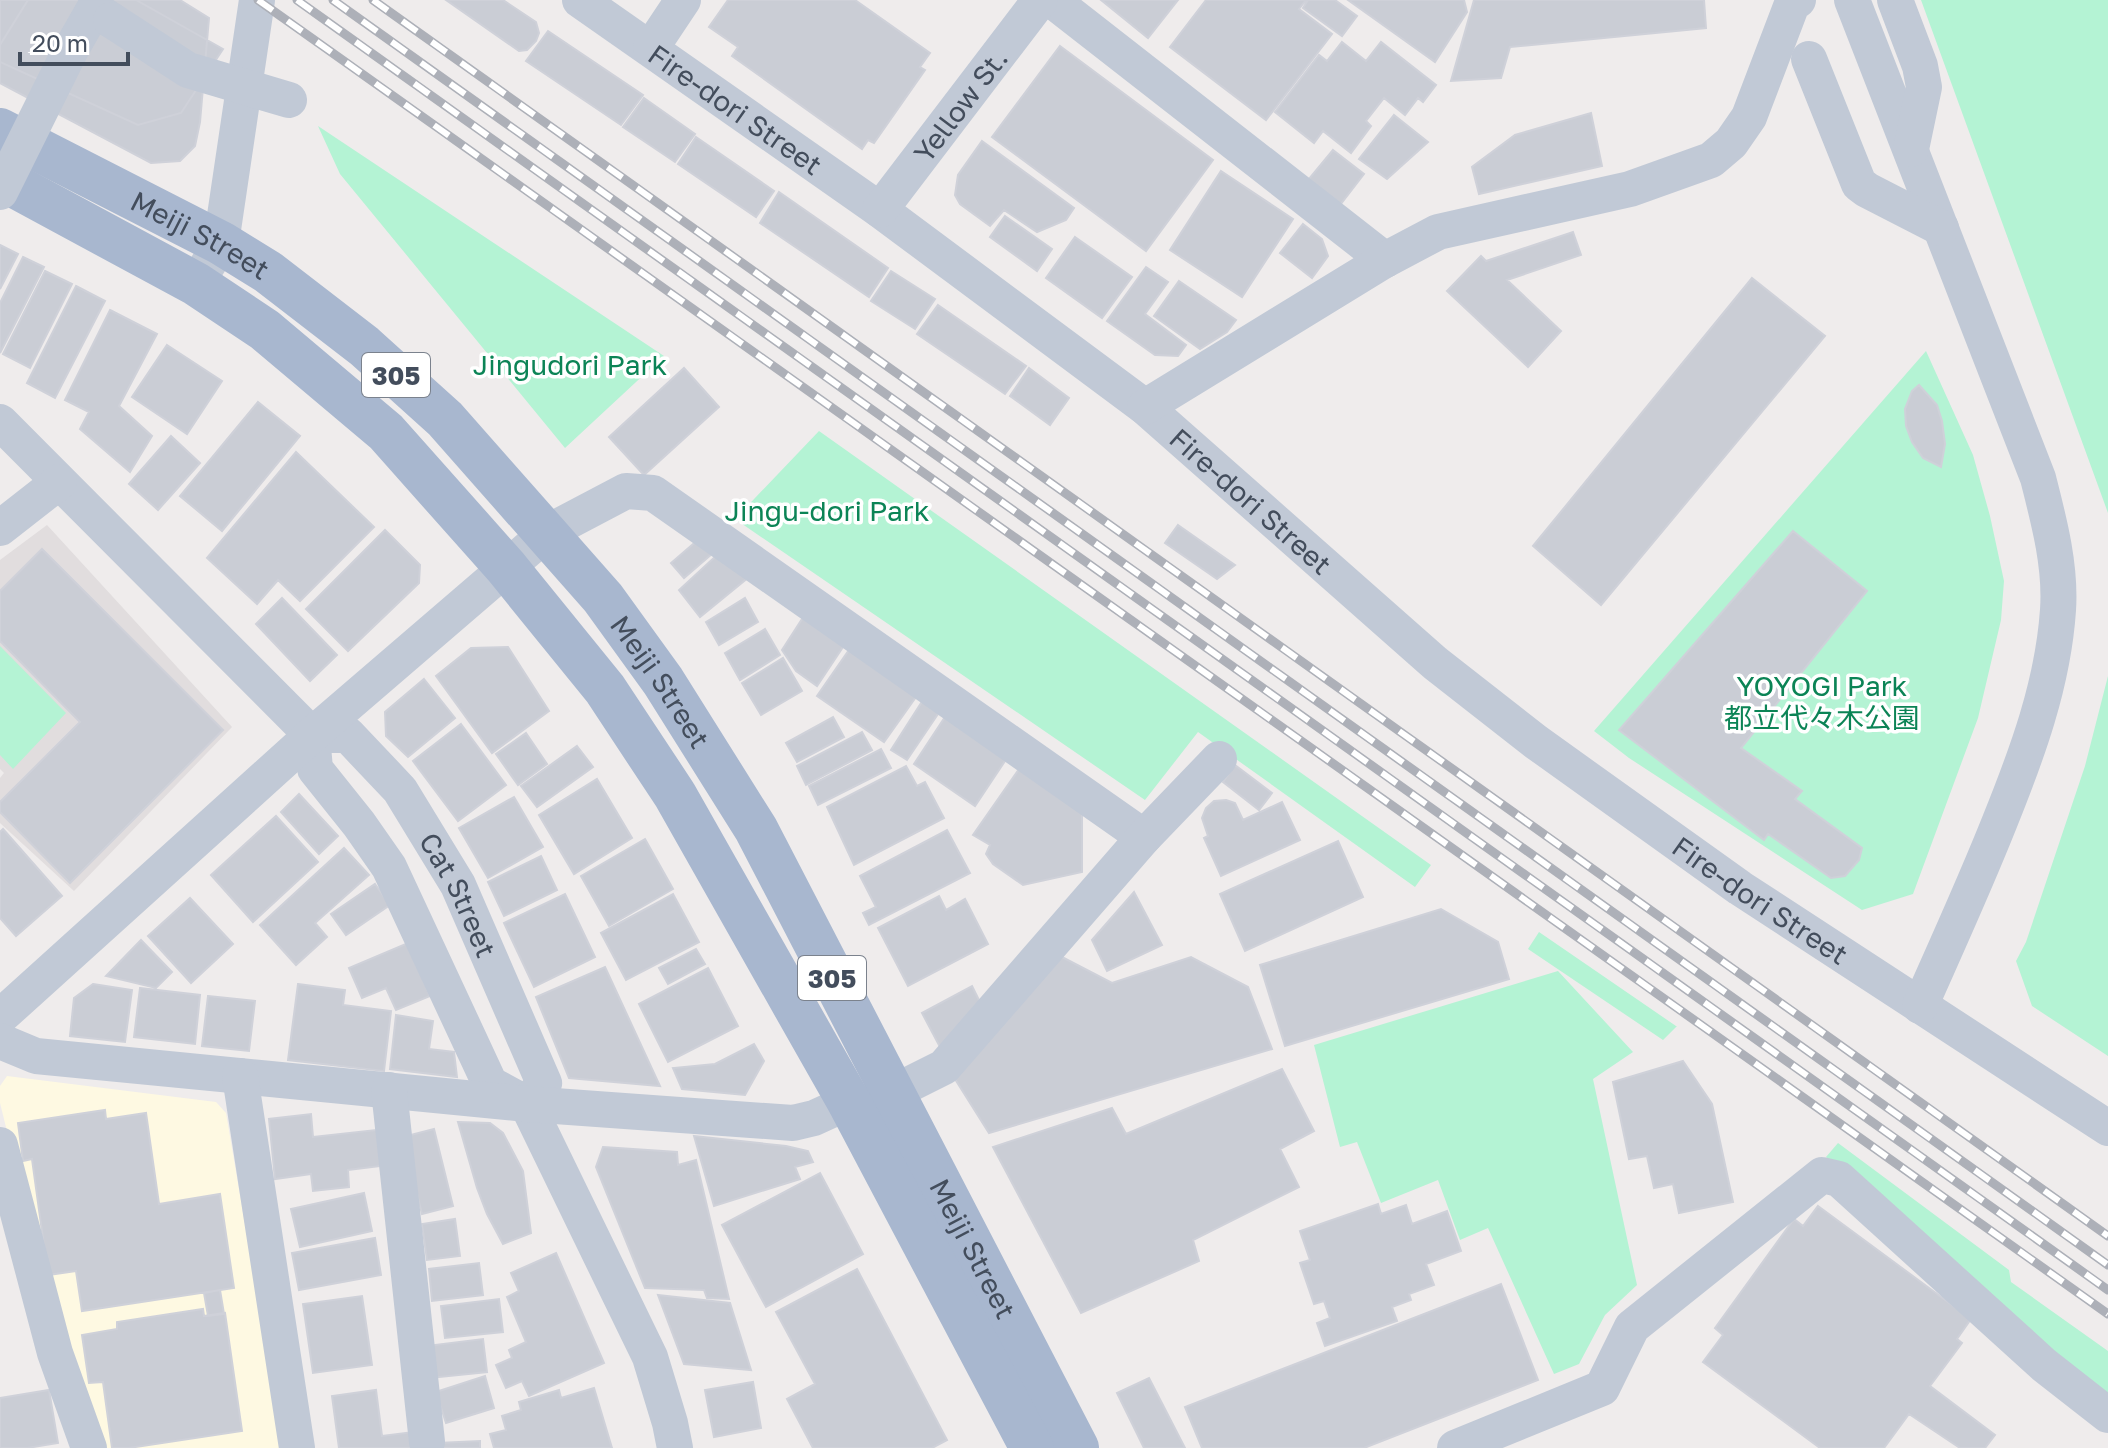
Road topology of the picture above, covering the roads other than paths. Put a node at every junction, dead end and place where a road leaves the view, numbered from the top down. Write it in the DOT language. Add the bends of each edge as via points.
graph roads {
  1 [pos="257,0"];
  2 [pos="580,0"];
  3 [pos="683,0"];
  4 [pos="1040,0"];
  5 [pos="1052,0"];
  6 [pos="1798,0"];
  7 [pos="1852,0"];
  8 [pos="1895,0"];
  9 [pos="651,48"];
  10 [pos="1809,59"];
  11 [pos="289,100"];
  12 [pos="0,130"];
  13 [pos="1911,149"];
  14 [pos="0,178"];
  15 [pos="0,192"];
  16 [pos="880,210"];
  17 [pos="1941,228"];
  18 [pos="221,243"];
  19 [pos="1385,260"];
  20 [pos="196,284"];
  21 [pos="1145,407"];
  22 [pos="0,422"];
  23 [pos="59,482"];
  24 [pos="0,528"];
  25 [pos="548,532"];
  26 [pos="506,567"];
  27 [pos="312,735"];
  28 [pos="1219,759"];
  29 [pos="1144,837"];
  30 [pos="1920,1006"];
  31 [pos="0,1017"];
  32 [pos="0,1041"];
  33 [pos="240,1076"];
  34 [pos="389,1090"];
  35 [pos="892,1093"];
  36 [pos="849,1102"];
  37 [pos="527,1104"];
  38 [pos="2108,1128"];
  39 [pos="0,1145"];
  40 [pos="2108,1415"];
  41 [pos="427,1442"];
  42 [pos="89,1448"];
  43 [pos="297,1448"];
  44 [pos="675,1448"];
  45 [pos="1032,1448"];
  46 [pos="1077,1448"];
  47 [pos="1455,1448"];
  1 -- 18 [label="street"];
  2 -- 9 [label="street, Fire-dori Street"];
  3 -- 9 [label="street"];
  4 -- 16 [label="street, Yellow St."];
  5 -- 19 [label="street"];
  6 -- 19 [label="street" via="1749,117 1711,160 1630,189 1438,232"];
  7 -- 13 [label="street"];
  8 -- 13 [label="street" via="1924,87"];
  9 -- 16 [label="street, Fire-dori Street"];
  10 -- 17 [label="street" via="1859,184"];
  11 -- 15 [label="street, bridge" via="188,70 94,9"];
  12 -- 18 [label="main road, Meiji Street / 305"];
  13 -- 17 [label="street"];
  14 -- 20 [label="main road, Meiji Street / 305"];
  16 -- 21 [label="street, Fire-dori Street"];
  17 -- 30 [label="street" via="2038,478 2056,558 2058,609 2051,664 2018,777"];
  18 -- 20 [label="street"];
  18 -- 25 [label="main road, Meiji Street / 305" via="364,346 445,419"];
  19 -- 21 [label="street"];
  20 -- 26 [label="main road, Meiji Street / 305" via="265,330 386,432"];
  21 -- 30 [label="street, Fire-dori Street" via="1435,663 1536,742 1740,888"];
  22 -- 23 [label="street"];
  23 -- 24 [label="street"];
  23 -- 27 [label="street"];
  25 -- 26 [label="street"];
  25 -- 29 [label="street" via="626,491 653,493"];
  25 -- 35 [label="main road, Meiji Street / 305" via="663,681 756,829"];
  26 -- 27 [label="street"];
  26 -- 36 [label="main road, Meiji Street / 305" via="605,689 675,795"];
  27 -- 31 [label="street"];
  27 -- 37 [label="street, Cat Street" via="315,769 389,867 490,1084"];
  27 -- 37 [label="street, Cat Street" via="348,735 400,790 431,838 458,885 544,1083"];
  28 -- 29 [label="street"];
  29 -- 35 [label="street" via="944,1067"];
  30 -- 38 [label="street, Fire-dori Street"];
  32 -- 33 [label="street" via="36,1056"];
  33 -- 34 [label="street"];
  33 -- 43 [label="street"];
  34 -- 37 [label="street"];
  34 -- 41 [label="street"];
  35 -- 46 [label="main road, Meiji Street / 305"];
  36 -- 37 [label="street" via="793,1123"];
  36 -- 45 [label="main road, Meiji Street / 305"];
  37 -- 44 [label="street" via="650,1357"];
  39 -- 42 [label="street" via="55,1353"];
  40 -- 47 [label="street" via="2044,1365 1839,1179 1822,1175 1632,1327 1602,1388"];
}
